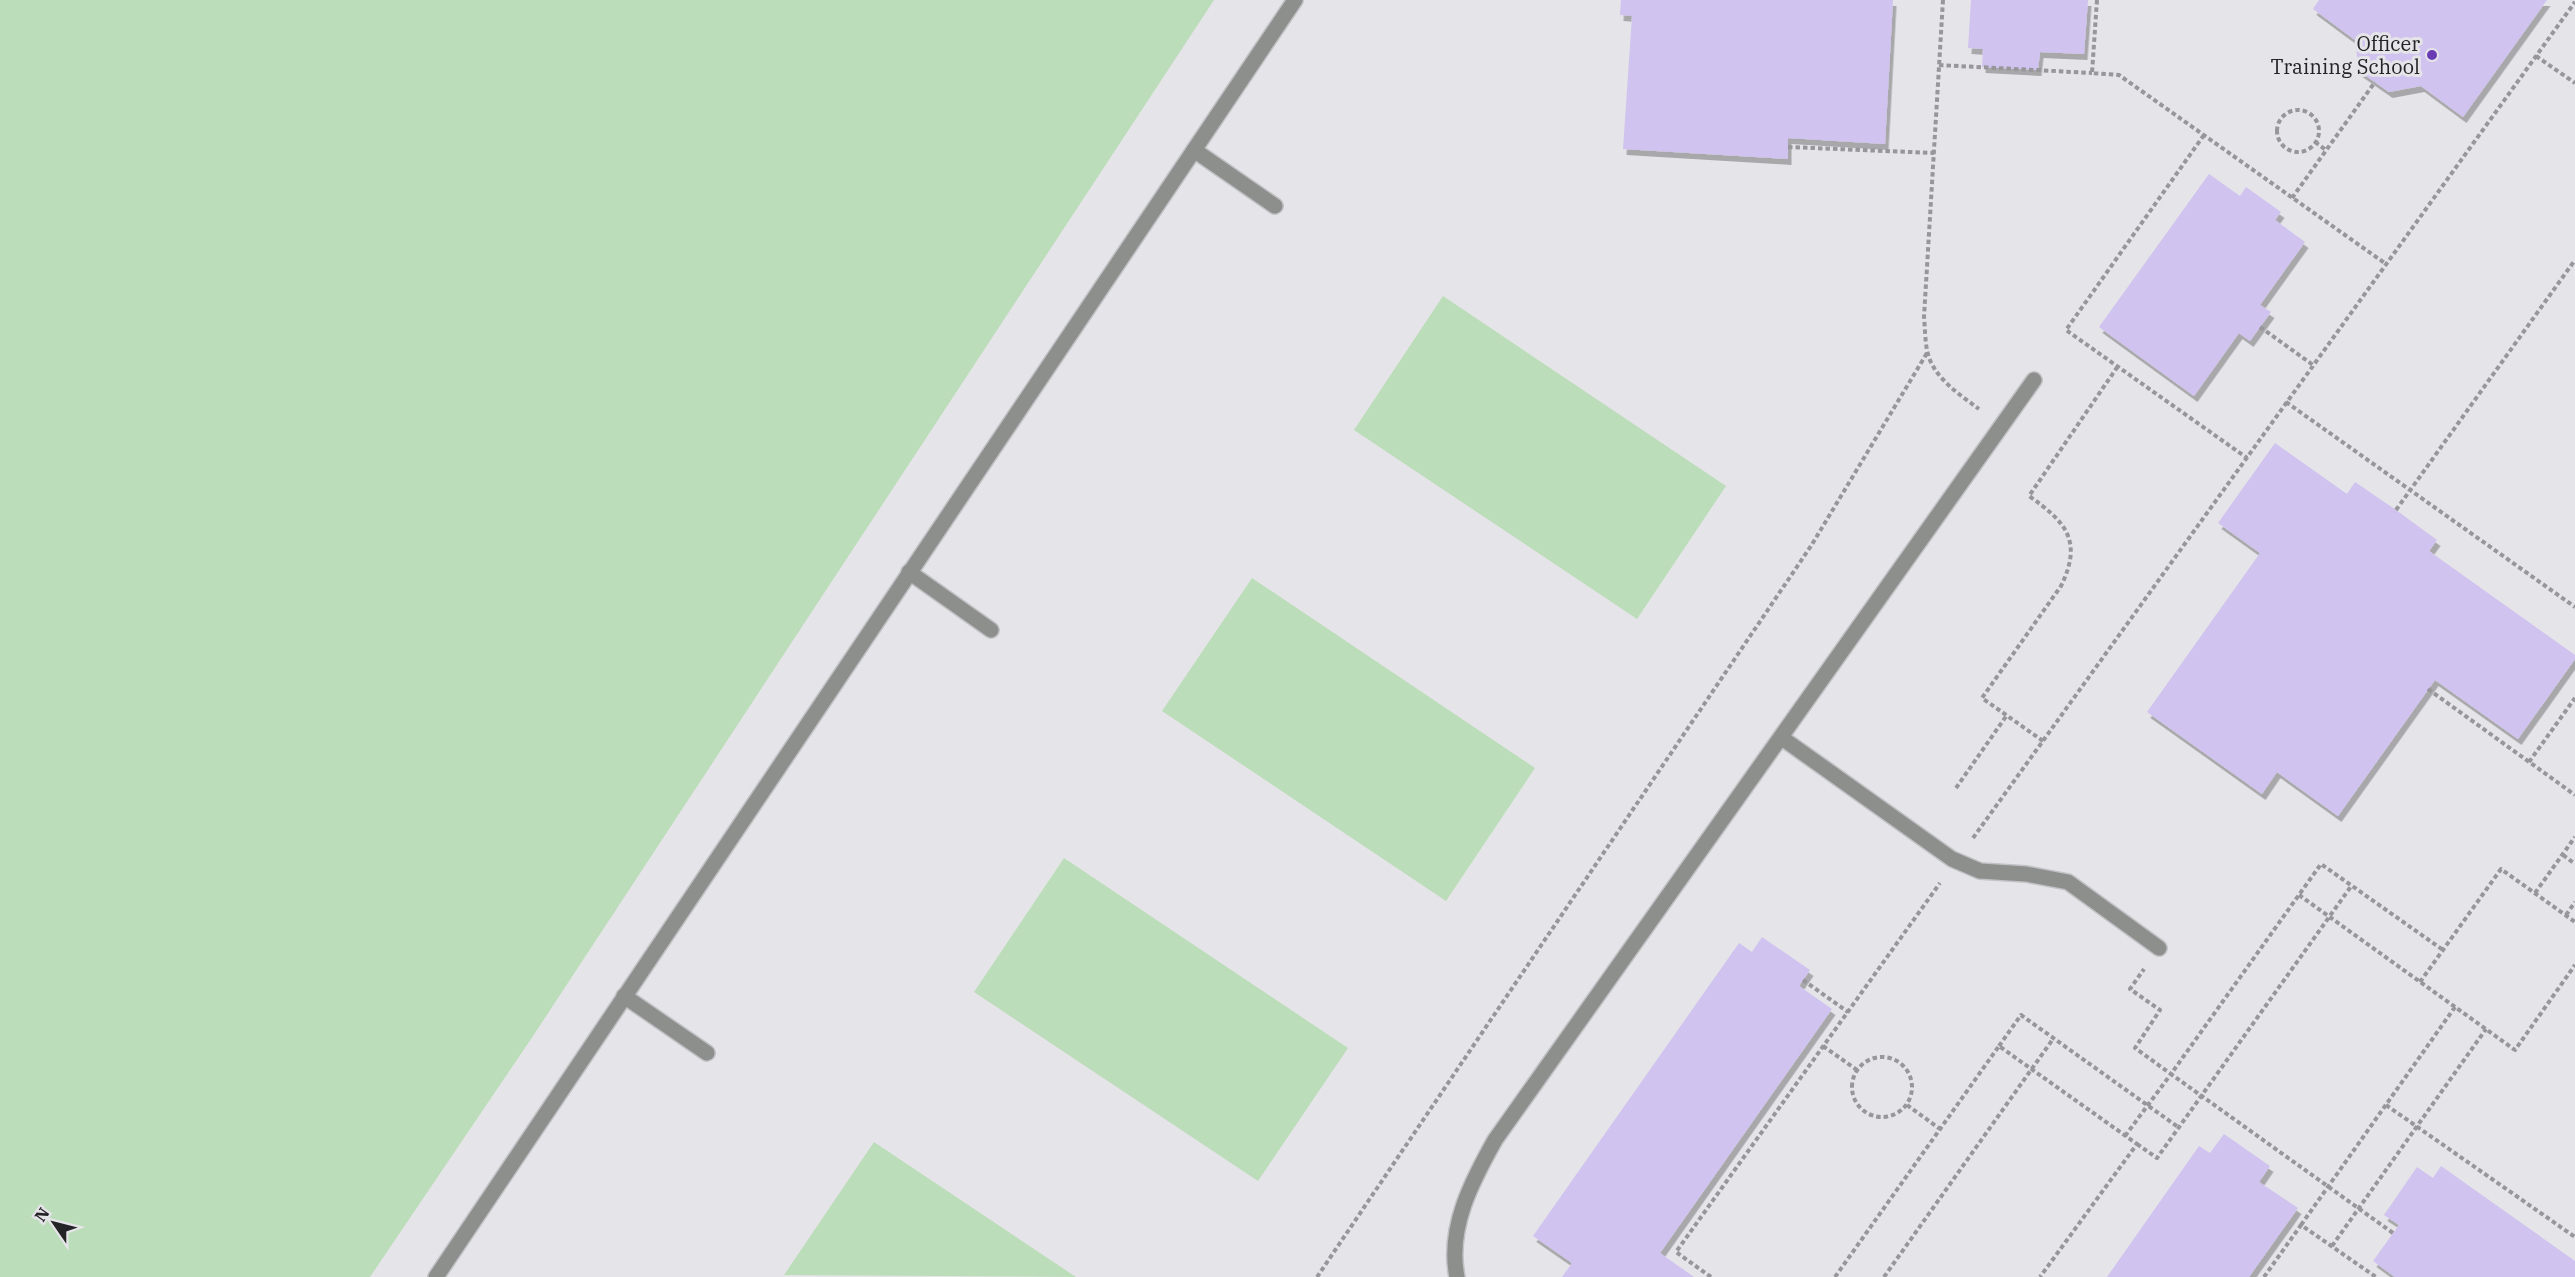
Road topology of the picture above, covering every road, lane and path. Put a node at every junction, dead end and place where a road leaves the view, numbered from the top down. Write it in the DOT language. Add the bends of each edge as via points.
graph roads {
  1 [pos="1295,0"];
  2 [pos="1943,0"];
  3 [pos="2097,0"];
  4 [pos="2575,2"];
  5 [pos="2536,56"];
  6 [pos="1939,65"];
  7 [pos="2092,73"];
  8 [pos="2375,82"];
  9 [pos="2575,83"];
  10 [pos="2204,135"];
  11 [pos="2315,142"];
  12 [pos="1788,147"];
  13 [pos="1194,150"];
  14 [pos="2326,150"];
  15 [pos="1934,153"];
  16 [pos="2292,198"];
  17 [pos="1275,206"];
  18 [pos="2575,260"];
  19 [pos="2386,264"];
  20 [pos="2260,327"];
  21 [pos="1927,353"];
  22 [pos="2313,365"];
  23 [pos="2118,366"];
  24 [pos="2034,380"];
  25 [pos="2286,402"];
  26 [pos="2002,425"];
  27 [pos="2247,458"];
  28 [pos="2410,490"];
  29 [pos="2396,510"];
  30 [pos="909,572"];
  31 [pos="2574,604"];
  32 [pos="991,630"];
  33 [pos="2428,689"];
  34 [pos="2575,698"];
  35 [pos="2007,715"];
  36 [pos="1782,738"];
  37 [pos="2043,741"];
  38 [pos="2529,762"];
  39 [pos="1956,788"];
  40 [pos="2575,795"];
  41 [pos="2575,837"];
  42 [pos="2563,855"];
  43 [pos="1956,861"];
  44 [pos="2575,864"];
  45 [pos="2352,885"];
  46 [pos="2535,893"];
  47 [pos="2299,895"];
  48 [pos="2575,902"];
  49 [pos="2566,915"];
  50 [pos="2329,917"];
  51 [pos="2575,922"];
  52 [pos="2159,948"];
  53 [pos="2443,950"];
  54 [pos="2575,965"];
  55 [pos="1803,980"];
  56 [pos="2420,982"];
  57 [pos="624,996"];
  58 [pos="2455,1007"];
  59 [pos="1848,1012"];
  60 [pos="2486,1029"];
  61 [pos="2053,1038"];
  62 [pos="1823,1046"];
  63 [pos="1999,1047"];
  64 [pos="707,1053"];
  65 [pos="2031,1069"];
  66 [pos="1857,1070"];
  67 [pos="2171,1074"];
  68 [pos="2201,1096"];
  69 [pos="1907,1105"];
  70 [pos="2386,1105"];
  71 [pos="2148,1106"];
  72 [pos="2417,1126"];
  73 [pos="2178,1127"];
  74 [pos="1940,1129"];
  75 [pos="2125,1136"];
  76 [pos="2137,1144"];
  77 [pos="2328,1187"];
  78 [pos="2359,1209"];
  79 [pos="2301,1225"];
  80 [pos="2393,1233"];
  81 [pos="2575,1237"];
  82 [pos="2332,1246"];
  83 [pos="436,1277"];
  84 [pos="1317,1277"];
  85 [pos="1457,1277"];
  86 [pos="1711,1277"];
  87 [pos="1835,1277"];
  88 [pos="1884,1277"];
  89 [pos="2040,1277"];
  90 [pos="2264,1277"];
  91 [pos="2376,1277"];
  1 -- 13 [label="street"];
  2 -- 6 [label="path"];
  3 -- 7 [label="path"];
  4 -- 5 [label="path"];
  5 -- 9 [label="path"];
  5 -- 19 [label="path"];
  6 -- 7 [label="path"];
  6 -- 15 [label="path"];
  7 -- 10 [label="path" via="2119,75"];
  8 -- 14 [label="path"];
  10 -- 16 [label="path"];
  10 -- 23 [label="path" via="2066,330"];
  11 -- 11 [label="path" via="2319,128 2306,112 2292,110 2278,124 2278,138 2292,151 2305,150"];
  11 -- 14 [label="path"];
  12 -- 15 [label="path"];
  13 -- 17 [label="street"];
  13 -- 30 [label="street"];
  14 -- 16 [label="path"];
  15 -- 21 [label="path" via="1924,317"];
  16 -- 19 [label="path"];
  18 -- 28 [label="path"];
  19 -- 22 [label="path"];
  20 -- 22 [label="path"];
  21 -- 26 [label="path" via="1938,374 1955,391"];
  21 -- 84 [label="path" via="1811,546"];
  22 -- 25 [label="path"];
  23 -- 27 [label="path"];
  23 -- 35 [label="path" via="2029,496 2062,523 2072,552 2070,568 2061,586 1982,698"];
  24 -- 26 [label="street"];
  25 -- 27 [label="path"];
  25 -- 28 [label="path"];
  26 -- 36 [label="street"];
  27 -- 37 [label="path"];
  28 -- 29 [label="path"];
  28 -- 31 [label="path"];
  30 -- 32 [label="street"];
  30 -- 57 [label="street"];
  33 -- 38 [label="path"];
  34 -- 38 [label="path"];
  35 -- 37 [label="path"];
  35 -- 39 [label="path"];
  36 -- 43 [label="street"];
  36 -- 85 [label="street" via="1495,1140 1471,1183 1458,1225"];
  37 -- 43 [label="path"];
  38 -- 40 [label="path"];
  41 -- 42 [label="path"];
  42 -- 44 [label="path"];
  42 -- 46 [label="path"];
  43 -- 52 [label="street" via="1980,871 2068,882"];
  43 -- 59 [label="path"];
  45 -- 47 [label="path" via="2321,864"];
  45 -- 50 [label="path"];
  45 -- 53 [label="path"];
  46 -- 49 [label="path"];
  46 -- 53 [label="path" via="2500,869"];
  47 -- 50 [label="path"];
  47 -- 67 [label="path"];
  48 -- 49 [label="path"];
  49 -- 51 [label="path"];
  50 -- 56 [label="path"];
  50 -- 68 [label="path"];
  52 -- 67 [label="path" via="2130,990 2160,1010 2135,1048"];
  53 -- 56 [label="path"];
  54 -- 60 [label="path" via="2515,1050"];
  55 -- 59 [label="path"];
  56 -- 58 [label="path"];
  57 -- 64 [label="street"];
  57 -- 83 [label="street"];
  58 -- 60 [label="path"];
  58 -- 70 [label="path"];
  59 -- 62 [label="path"];
  60 -- 72 [label="path"];
  61 -- 63 [label="path" via="2021,1015"];
  61 -- 65 [label="path"];
  61 -- 71 [label="path"];
  62 -- 66 [label="path"];
  62 -- 86 [label="path" via="1676,1252"];
  63 -- 65 [label="path"];
  63 -- 74 [label="path"];
  65 -- 75 [label="path"];
  65 -- 88 [label="path"];
  66 -- 69 [label="path" via="1853,1097 1864,1113 1873,1117 1892,1116"];
  66 -- 69 [label="path" via="1874,1058 1895,1059 1904,1065 1913,1084"];
  67 -- 68 [label="path"];
  67 -- 71 [label="path"];
  68 -- 73 [label="path"];
  68 -- 77 [label="path"];
  69 -- 74 [label="path"];
  70 -- 72 [label="path"];
  70 -- 77 [label="path"];
  71 -- 73 [label="path"];
  71 -- 75 [label="path"];
  72 -- 78 [label="path"];
  72 -- 81 [label="path"];
  73 -- 76 [label="path" via="2157,1158"];
  74 -- 87 [label="path"];
  75 -- 76 [label="path"];
  76 -- 89 [label="path"];
  77 -- 78 [label="path"];
  77 -- 79 [label="path"];
  78 -- 80 [label="path"];
  78 -- 82 [label="path"];
  79 -- 82 [label="path"];
  79 -- 90 [label="path"];
  82 -- 91 [label="path"];
}
